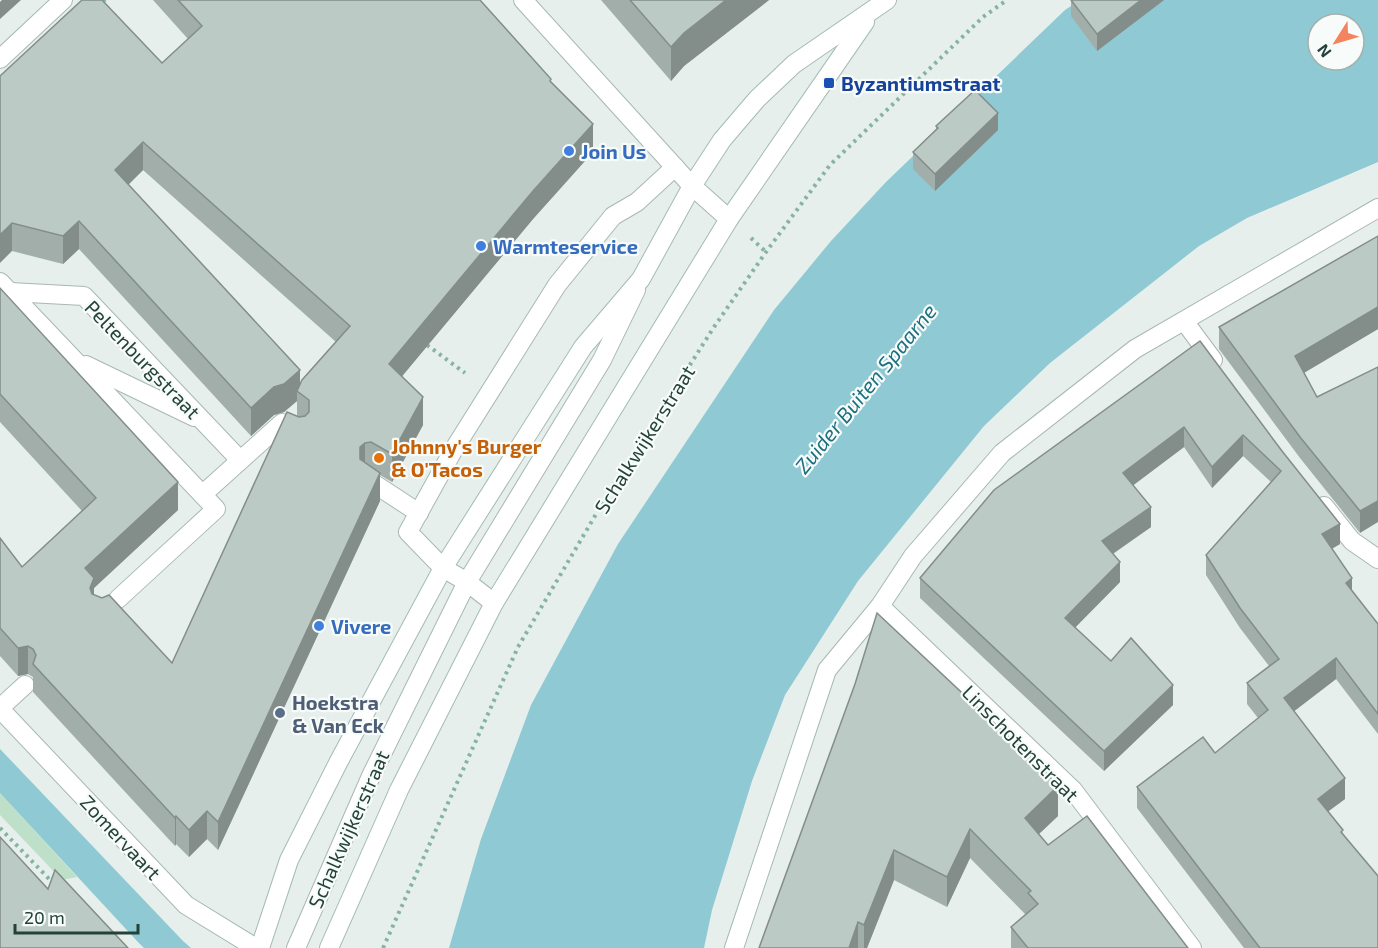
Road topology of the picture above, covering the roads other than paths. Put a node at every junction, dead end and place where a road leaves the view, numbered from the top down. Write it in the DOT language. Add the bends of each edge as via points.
graph roads {
  1 [pos="63,0"];
  2 [pos="523,0"];
  3 [pos="887,0"];
  4 [pos="872,12"];
  5 [pos="0,59"];
  6 [pos="675,167"];
  7 [pos="692,186"];
  8 [pos="1378,208"];
  9 [pos="729,219"];
  10 [pos="641,279"];
  11 [pos="5,287"];
  12 [pos="1184,321"];
  13 [pos="74,359"];
  14 [pos="1227,379"];
  15 [pos="203,422"];
  16 [pos="298,434"];
  17 [pos="240,460"];
  18 [pos="370,481"];
  19 [pos="1311,490"];
  20 [pos="202,495"];
  21 [pos="419,513"];
  22 [pos="1378,560"];
  23 [pos="443,568"];
  24 [pos="467,582"];
  25 [pos="118,599"];
  26 [pos="494,603"];
  27 [pos="880,606"];
  28 [pos="25,685"];
  29 [pos="0,708"];
  30 [pos="258,948"];
  31 [pos="296,948"];
  32 [pos="329,948"];
  33 [pos="734,948"];
  34 [pos="1192,948"];
  1 -- 5 [label="street"];
  2 -- 6 [label="street"];
  3 -- 4 [label="street, Schalkwijkerstraat"];
  4 -- 7 [label="street, Schalkwijkerstraat" via="794,64 757,99 722,140"];
  4 -- 9 [label="street, Schalkwijkerstraat"];
  6 -- 7 [label="street"];
  6 -- 21 [label="street" via="637,202 614,216 557,285 454,449"];
  7 -- 9 [label="street"];
  7 -- 10 [label="street, Schalkwijkerstraat"];
  8 -- 12 [label="street"];
  9 -- 26 [label="street, Schalkwijkerstraat"];
  10 -- 23 [label="street, Schalkwijkerstraat" via="583,347"];
  10 -- 24 [label="street, Schalkwijkerstraat" via="602,360"];
  11 -- 13 [label="street, Peltenburgstraat"];
  11 -- 15 [label="street, Peltenburgstraat" via="84,296"];
  12 -- 14 [label="street"];
  12 -- 27 [label="street" via="1134,350 1002,453 913,556"];
  13 -- 15 [label="street, Peltenburgstraat"];
  13 -- 20 [label="street, Peltenburgstraat"];
  15 -- 17 [label="street, Peltenburgstraat"];
  16 -- 17 [label="street" via="282,423"];
  17 -- 20 [label="street"];
  18 -- 21 [label="street"];
  19 -- 22 [label="street" via="1352,541"];
  20 -- 25 [label="street, Peltenburgstraat" via="216,509"];
  21 -- 23 [label="street" via="408,531"];
  23 -- 24 [label="street"];
  23 -- 30 [label="street, Schalkwijkerstraat" via="289,860"];
  24 -- 26 [label="street"];
  24 -- 31 [label="street, Schalkwijkerstraat" via="371,776"];
  26 -- 32 [label="street, Schalkwijkerstraat" via="399,790"];
  27 -- 33 [label="street" via="827,670"];
  27 -- 34 [label="street, Linschotenstraat" via="1072,790"];
  28 -- 29 [label="street"];
  29 -- 30 [label="street, Zomervaart" via="186,905"];
}
